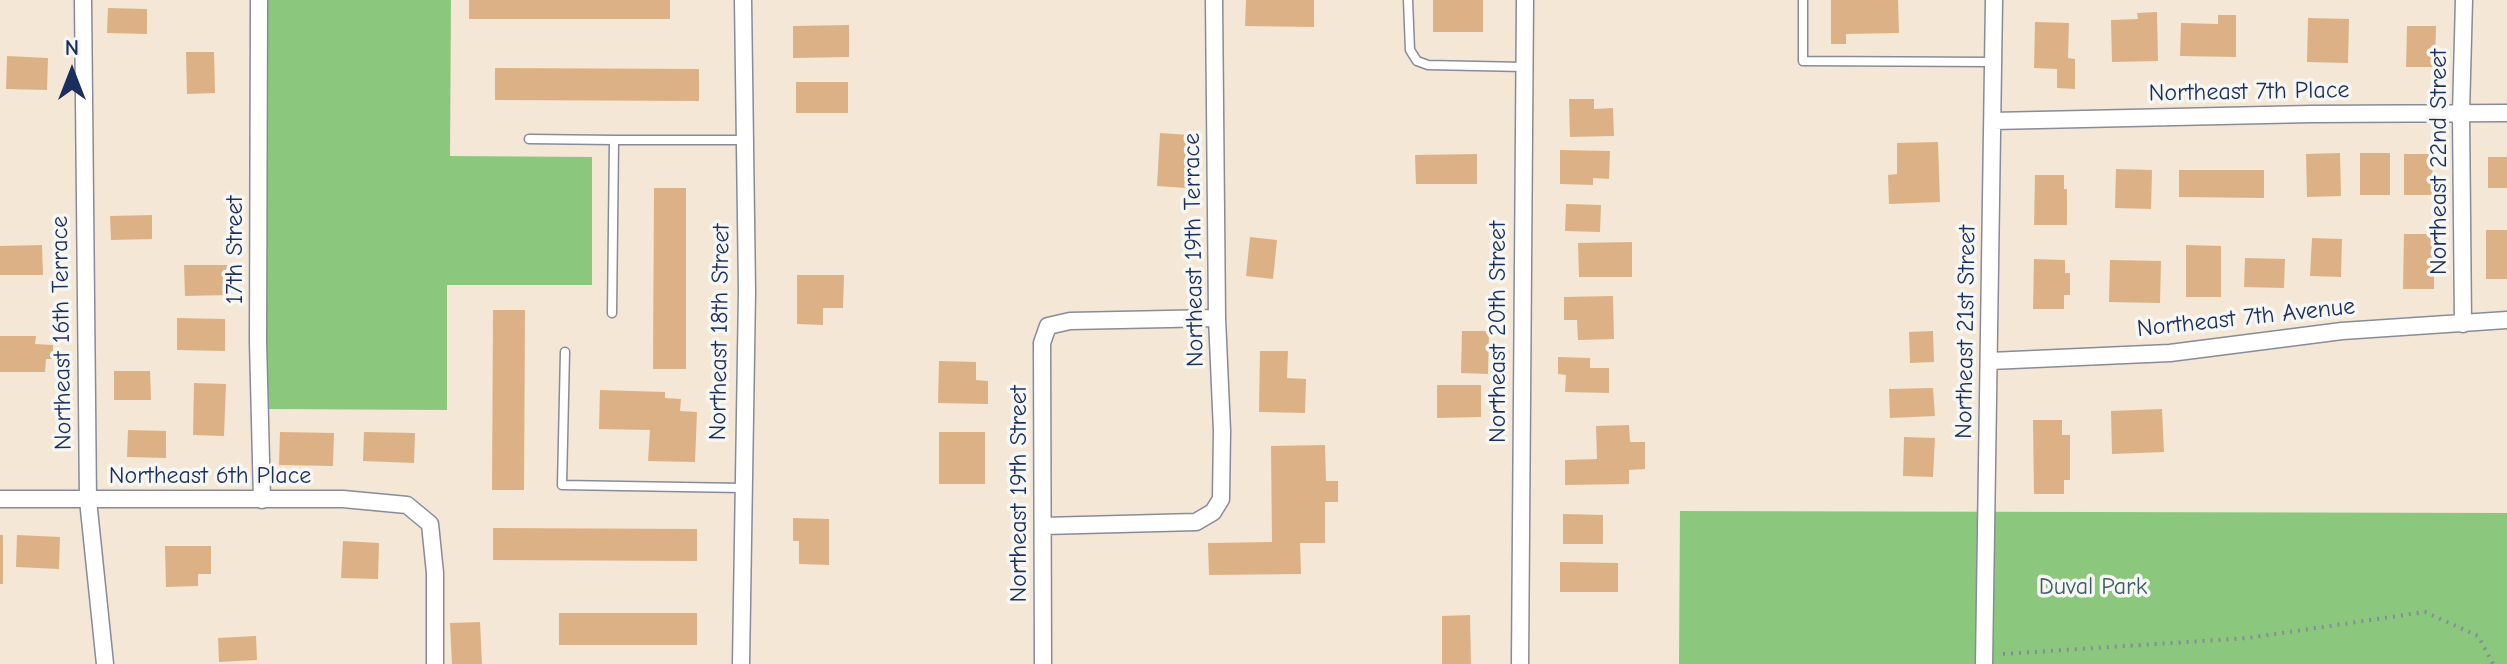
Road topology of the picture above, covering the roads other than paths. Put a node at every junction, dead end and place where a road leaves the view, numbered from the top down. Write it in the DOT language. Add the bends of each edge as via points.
graph roads {
  1 [pos="83,0"];
  2 [pos="259,0"];
  3 [pos="743,0"];
  4 [pos="1214,0"];
  5 [pos="1408,0"];
  6 [pos="1525,0"];
  7 [pos="1803,0"];
  8 [pos="1994,0"];
  9 [pos="2464,0"];
  10 [pos="1993,62"];
  11 [pos="1524,67"];
  12 [pos="2461,113"];
  13 [pos="2507,113"];
  14 [pos="1993,121"];
  15 [pos="529,139"];
  16 [pos="614,140"];
  17 [pos="745,140"];
  18 [pos="612,313"];
  19 [pos="1217,318"];
  20 [pos="2507,320"];
  21 [pos="2463,324"];
  22 [pos="565,352"];
  23 [pos="1990,361"];
  24 [pos="742,488"];
  25 [pos="0,499"];
  26 [pos="88,500"];
  27 [pos="262,500"];
  28 [pos="1044,526"];
  29 [pos="1984,660"];
  30 [pos="105,664"];
  31 [pos="435,664"];
  32 [pos="741,664"];
  33 [pos="1043,664"];
  34 [pos="1520,664"];
  1 -- 26 [label="street, Northeast 16th Terrace"];
  2 -- 27 [label="street, 17th Street"];
  3 -- 17 [label="street, Northeast 18th Street"];
  4 -- 19 [label="street, Northeast 19th Terrace"];
  5 -- 11 [label="lane" via="1410,50 1417,61"];
  6 -- 11 [label="street, Northeast 20th Street"];
  7 -- 10 [label="lane" via="1803,61"];
  8 -- 10 [label="street, Northeast 21st Street"];
  9 -- 12 [label="street, Northeast 22nd Street"];
  10 -- 14 [label="street, Northeast 21st Street"];
  11 -- 34 [label="street, Northeast 20th Street"];
  12 -- 13 [label="street, Northeast 7th Place"];
  12 -- 14 [label="street, Northeast 7th Place"];
  12 -- 21 [label="street, Northeast 22nd Street"];
  14 -- 23 [label="street, Northeast 21st Street"];
  15 -- 16 [label="lane"];
  16 -- 17 [label="lane"];
  16 -- 18 [label="lane"];
  17 -- 24 [label="street, Northeast 18th Street"];
  19 -- 28 [label="street, Northeast 19th Terrace" via="1221,499 1213,512 1196,522"];
  19 -- 28 [label="street, Northeast 19th Street" via="1048,326 1042,343"];
  20 -- 21 [label="street, Northeast 7th Avenue"];
  21 -- 23 [label="street, Northeast 7th Avenue" via="2342,331 2170,353"];
  22 -- 24 [label="lane" via="562,485"];
  23 -- 29 [label="street, Northeast 21st Street"];
  24 -- 32 [label="street, Northeast 18th Street"];
  25 -- 26 [label="street, Northeast 6th Place"];
  26 -- 27 [label="street, Northeast 6th Place"];
  26 -- 30 [label="street, Northeast 16th Terrace"];
  27 -- 31 [label="street, Northeast 6th Place" via="376,500 407,505 430,524"];
  28 -- 33 [label="street, Northeast 19th Street"];
}
